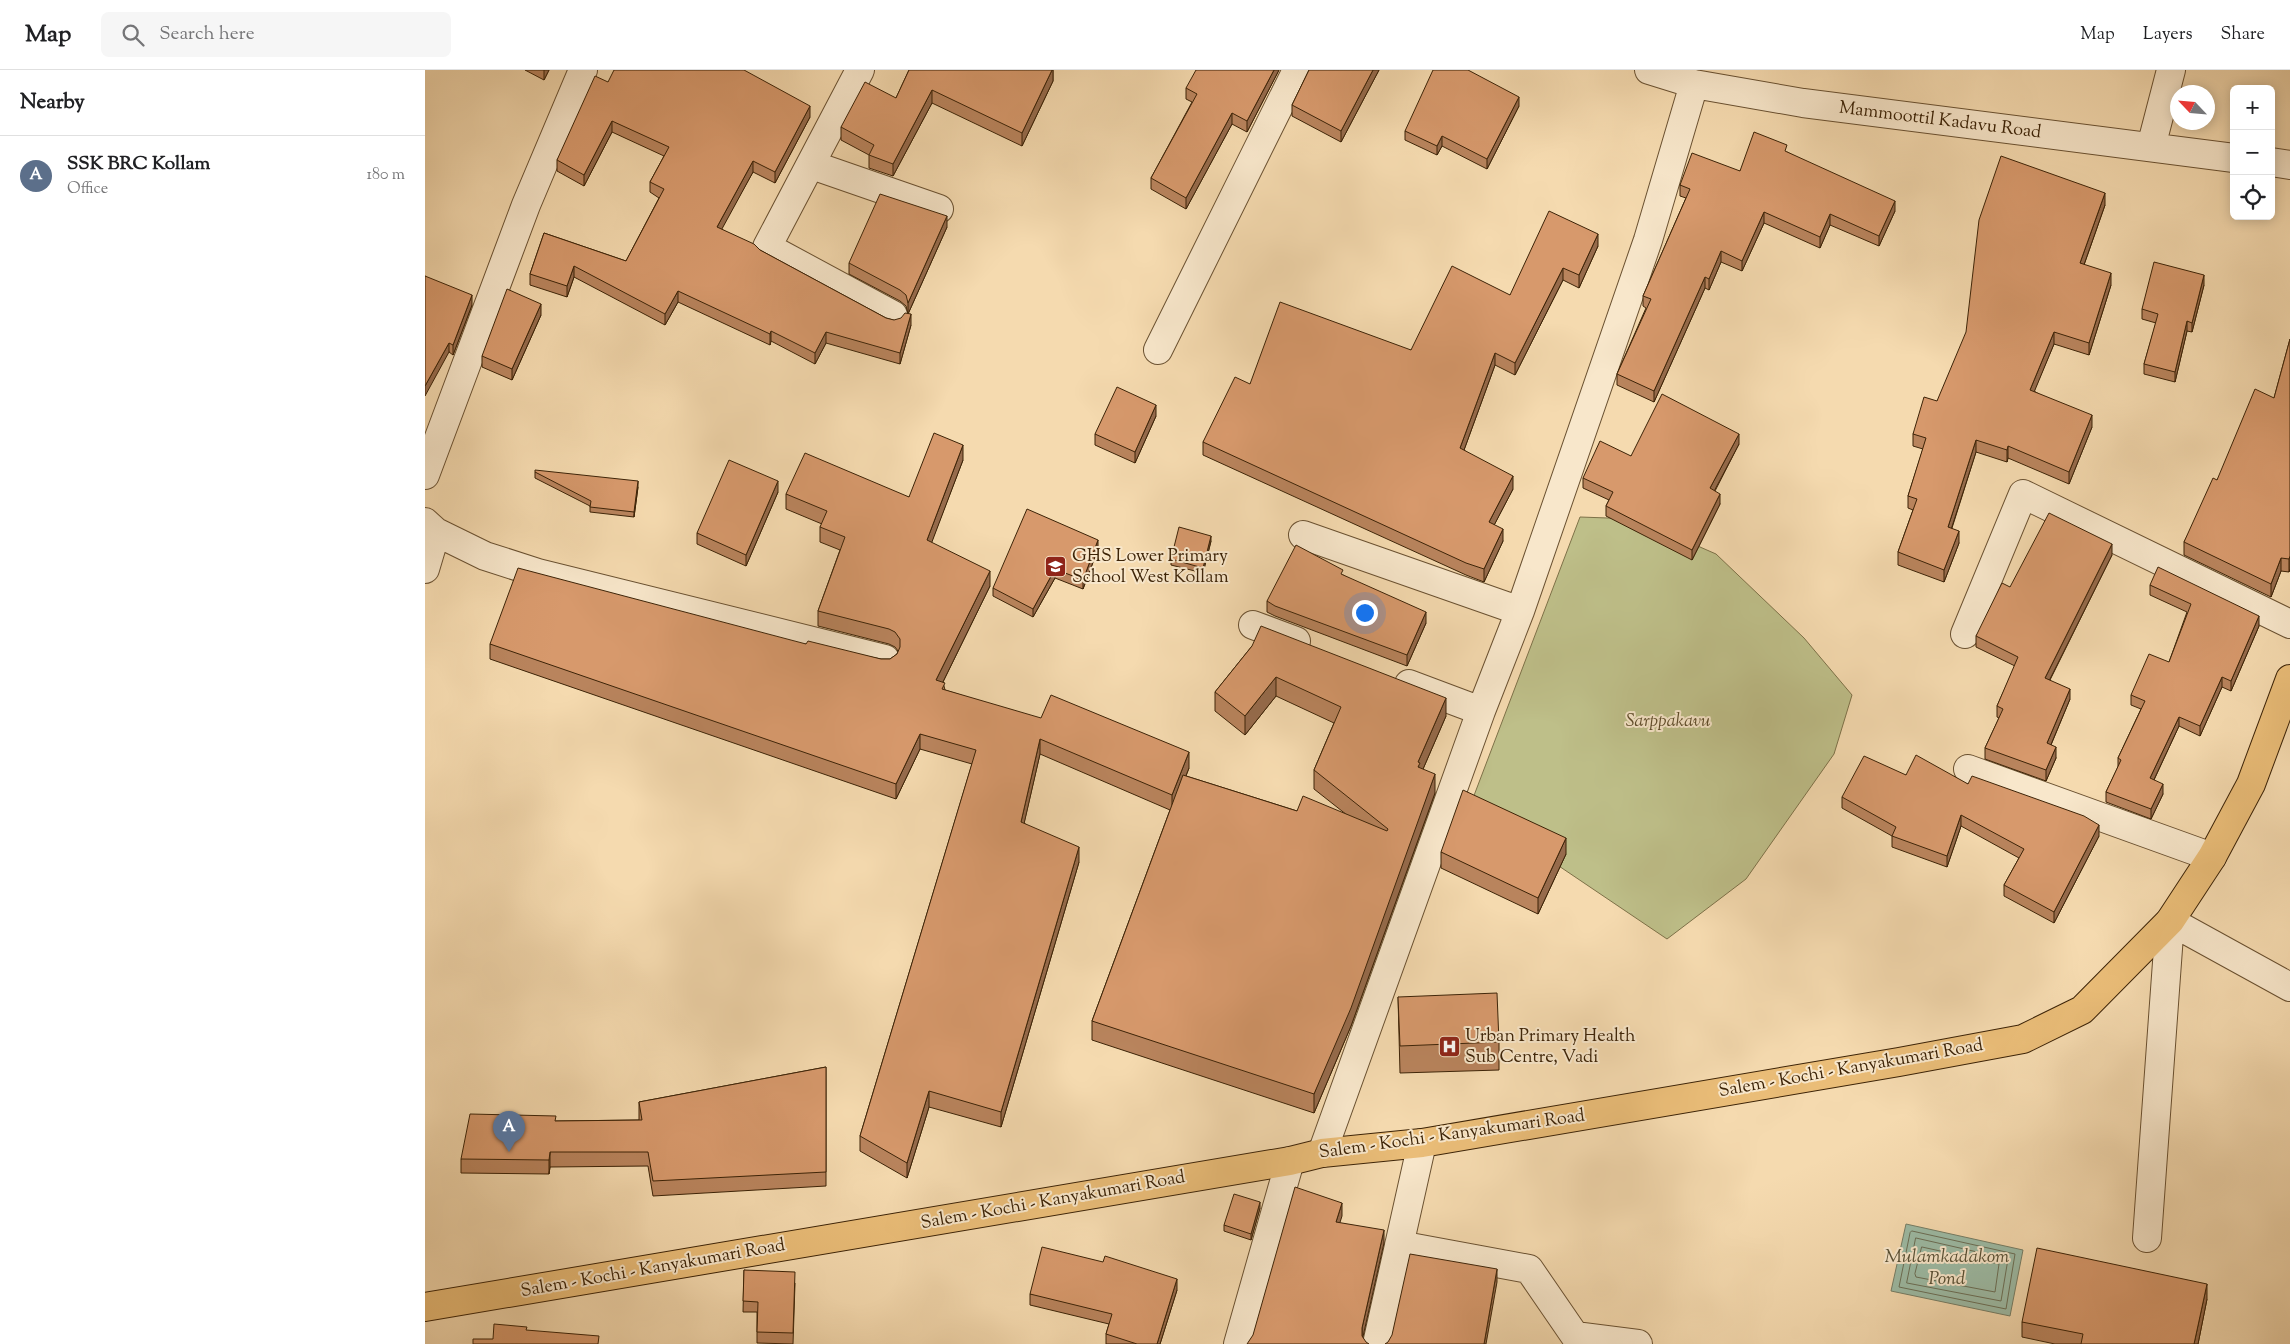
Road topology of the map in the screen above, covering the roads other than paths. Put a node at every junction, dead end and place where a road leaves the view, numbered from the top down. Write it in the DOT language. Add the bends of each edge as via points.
graph roads {
  1 [pos="583,70"];
  2 [pos="860,70"];
  3 [pos="1297,70"];
  4 [pos="1649,70"];
  5 [pos="2171,70"];
  6 [pos="1694,84"];
  7 [pos="2151,148"];
  8 [pos="2230,158"];
  9 [pos="2275,163"];
  10 [pos="812,165"];
  11 [pos="2290,165"];
  12 [pos="939,209"];
  13 [pos="893,315"];
  14 [pos="1158,350"];
  15 [pos="425,475"];
  16 [pos="430,527"];
  17 [pos="1303,535"];
  18 [pos="425,568"];
  19 [pos="1520,610"];
  20 [pos="2290,624"];
  21 [pos="1253,625"];
  22 [pos="1965,634"];
  23 [pos="1317,649"];
  24 [pos="885,659"];
  25 [pos="1390,677"];
  26 [pos="2290,679"];
  27 [pos="1481,711"];
  28 [pos="1968,769"];
  29 [pos="2213,857"];
  30 [pos="2170,921"];
  31 [pos="2290,987"];
  32 [pos="1422,1143"];
  33 [pos="1322,1152"];
  34 [pos="1290,1161"];
  35 [pos="2147,1238"];
  36 [pos="1399,1245"];
  37 [pos="425,1307"];
  38 [pos="1238,1344"];
  39 [pos="1377,1344"];
  40 [pos="1638,1344"];
  1 -- 15 [label="street" via="526,205"];
  2 -- 10 [label="street"];
  3 -- 14 [label="street"];
  4 -- 6 [label="street, Mammoottil Kadavu Road"];
  5 -- 7 [label="street"];
  6 -- 7 [label="street, Mammoottil Kadavu Road" via="1803,103"];
  6 -- 19 [label="street" via="1648,240"];
  7 -- 8 [label="street, Mammoottil Kadavu Road"];
  9 -- 11 [label="street"];
  10 -- 12 [label="street"];
  10 -- 13 [label="street" via="767,247"];
  16 -- 18 [label="street"];
  16 -- 24 [label="street" via="485,556 538,573"];
  17 -- 19 [label="street"];
  19 -- 27 [label="street"];
  20 -- 22 [label="street" via="2023,494"];
  21 -- 23 [label="street"];
  25 -- 27 [label="street"];
  26 -- 29 [label="main road, Salem - Kochi - Kanyakumari Road" via="2251,784"];
  27 -- 33 [label="street"];
  28 -- 29 [label="street"];
  29 -- 30 [label="main road, Salem - Kochi - Kanyakumari Road"];
  30 -- 31 [label="street"];
  30 -- 32 [label="main road, Salem - Kochi - Kanyakumari Road" via="2081,1010 2023,1038"];
  30 -- 35 [label="street"];
  32 -- 33 [label="main road, Salem - Kochi - Kanyakumari Road"];
  32 -- 36 [label="street"];
  33 -- 34 [label="main road, Salem - Kochi - Kanyakumari Road"];
  34 -- 37 [label="main road, Salem - Kochi - Kanyakumari Road"];
  34 -- 38 [label="street"];
  36 -- 39 [label="street"];
  36 -- 40 [label="street" via="1529,1269 1575,1336"];
}
